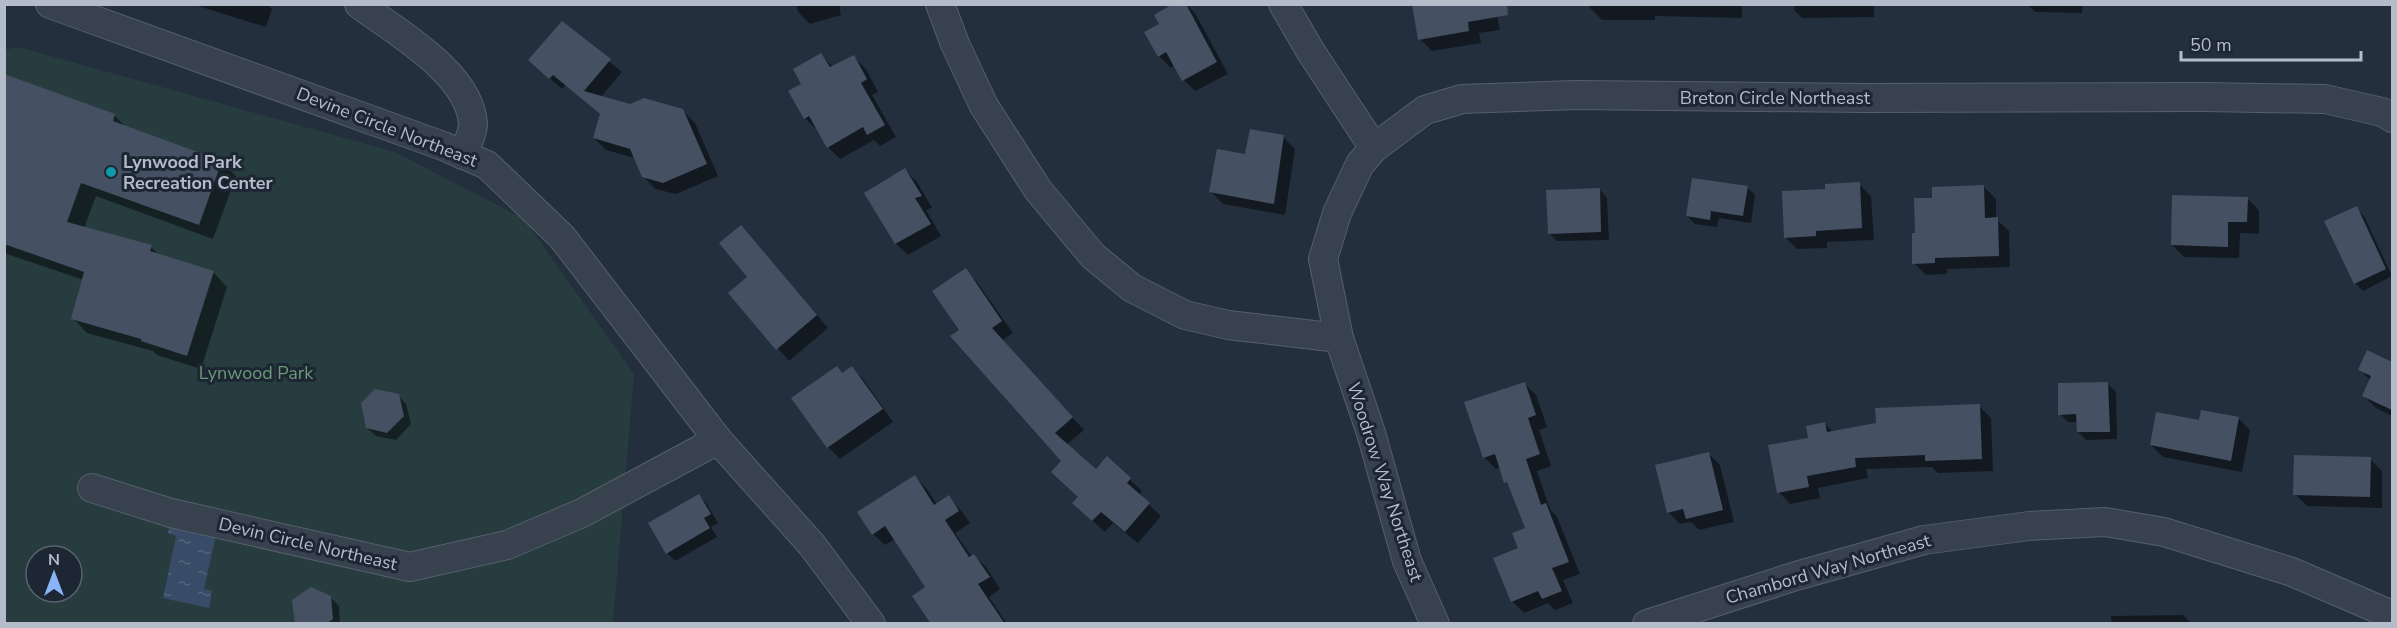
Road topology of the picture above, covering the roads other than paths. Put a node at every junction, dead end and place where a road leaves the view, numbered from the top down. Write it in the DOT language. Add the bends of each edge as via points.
graph roads {
  1 [pos="50,4"];
  2 [pos="359,4"];
  3 [pos="939,4"];
  4 [pos="1283,4"];
  5 [pos="2392,118"];
  6 [pos="1374,148"];
  7 [pos="463,155"];
  8 [pos="1339,339"];
  9 [pos="718,440"];
  10 [pos="92,488"];
  11 [pos="2392,615"];
  12 [pos="871,624"];
  13 [pos="1435,624"];
  14 [pos="1647,624"];
  1 -- 7 [label="street, Devine Circle Northeast"];
  2 -- 7 [label="street" via="443,67 468,99 473,126"];
  3 -- 8 [label="street" via="984,106 1038,190 1093,256 1132,288 1185,315 1228,325"];
  4 -- 6 [label="street"];
  5 -- 6 [label="street, Breton Circle Northeast" via="2382,112 2325,99 1576,95 1462,99 1425,110"];
  6 -- 8 [label="street, Breton Circle Northeast" via="1360,164 1337,213 1323,259"];
  7 -- 9 [label="street, Devine Circle Northeast" via="487,165 562,237"];
  8 -- 13 [label="street, Woodrow Way Northeast" via="1371,433 1407,561"];
  9 -- 10 [label="street, Devin Circle Northeast" via="582,513 507,545 410,567 171,513"];
  9 -- 12 [label="street, Devine Circle Northeast" via="812,545"];
  11 -- 14 [label="street, Chambord Way Northeast" via="2292,572 2164,532 2105,522 2029,526 1924,540"];
}
